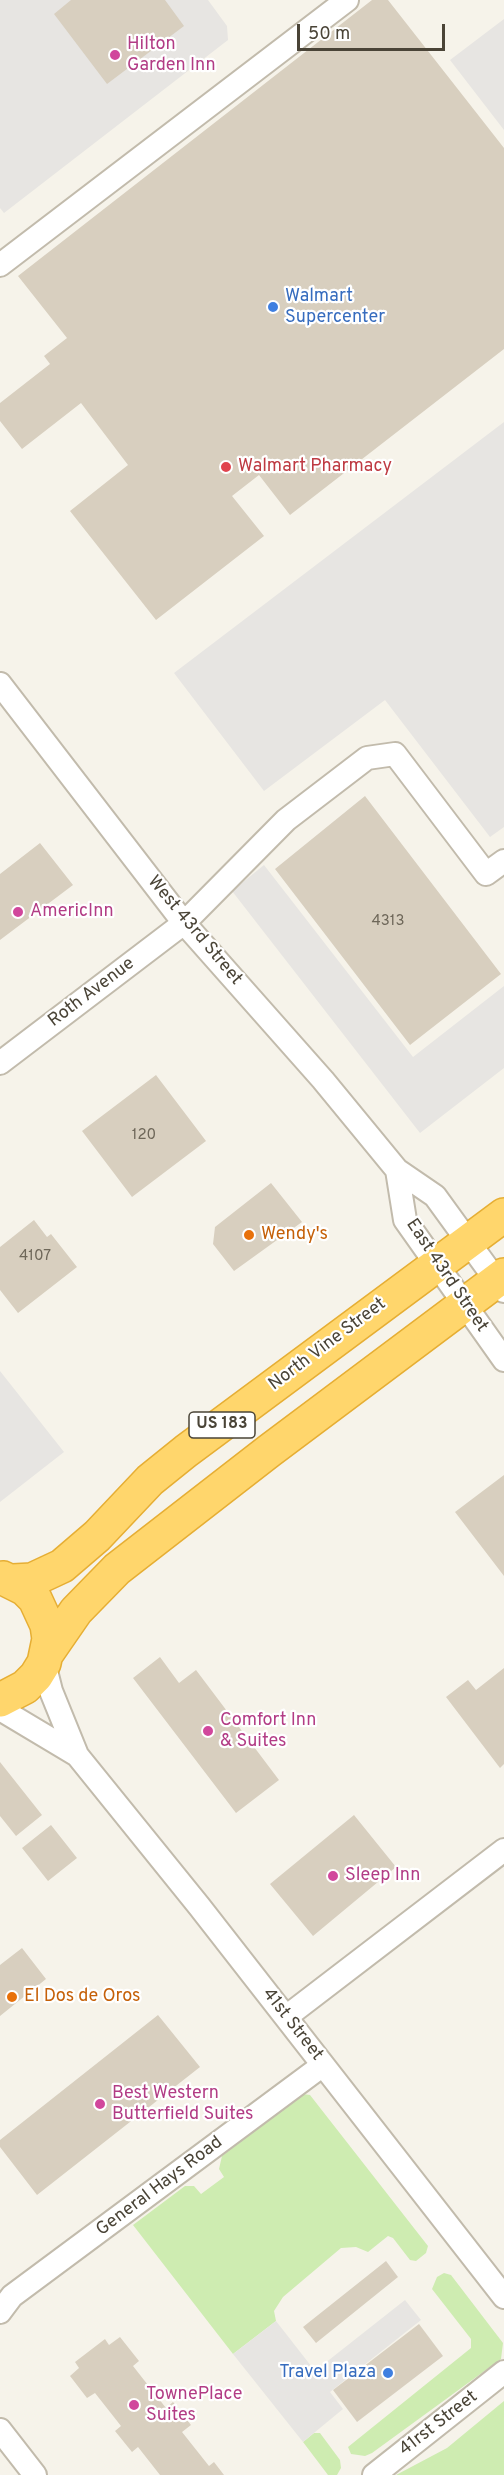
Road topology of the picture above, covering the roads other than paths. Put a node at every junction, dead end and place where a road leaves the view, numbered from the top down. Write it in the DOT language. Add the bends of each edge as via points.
graph roads {
  1 [pos="347,0"];
  2 [pos="0,265"];
  3 [pos="0,684"];
  4 [pos="504,861"];
  5 [pos="184,923"];
  6 [pos="0,1063"];
  7 [pos="397,1170"];
  8 [pos="504,1215"];
  9 [pos="468,1242"];
  10 [pos="437,1266"];
  11 [pos="501,1282"];
  12 [pos="465,1305"];
  13 [pos="504,1360"];
  14 [pos="6,1579"];
  15 [pos="45,1658"];
  16 [pos="0,1700"];
  17 [pos="0,1709"];
  18 [pos="76,1755"];
  19 [pos="504,1850"];
  20 [pos="286,2017"];
  21 [pos="323,2065"];
  22 [pos="504,2297"];
  23 [pos="0,2312"];
  24 [pos="504,2372"];
  25 [pos="0,2430"];
  26 [pos="35,2475"];
  27 [pos="374,2475"];
  1 -- 2 [label="street"];
  3 -- 5 [label="street, West 43rd Street"];
  4 -- 5 [label="street, Roth Avenue" via="486,874 395,754 367,758 286,820"];
  5 -- 6 [label="street, Roth Avenue"];
  5 -- 7 [label="street, West 43rd Street"];
  7 -- 9 [label="street, East 43rd Street" via="435,1196"];
  7 -- 10 [label="street, East 43rd Street" via="405,1220"];
  8 -- 9 [label="highway, North Vine Street / US 183"];
  9 -- 10 [label="highway, North Vine Street / US 183"];
  9 -- 11 [label="street, East 43rd Street"];
  10 -- 12 [label="street, East 43rd Street"];
  10 -- 14 [label="highway, North Vine Street / US 183" via="186,1451 150,1480 97,1536 62,1566 32,1580"];
  11 -- 12 [label="highway, US 183"];
  12 -- 13 [label="street, East 43rd Street"];
  12 -- 15 [label="highway, US 183" via="117,1569 76,1611"];
  14 -- 15 [label="highway" via="30,1594 43,1611 49,1639"];
  15 -- 16 [label="highway" via="25,1687"];
  15 -- 18 [label="street, 41st Street" via="51,1691"];
  17 -- 18 [label="street, 41st Street"];
  18 -- 20 [label="street, 41st Street"];
  19 -- 20 [label="street"];
  20 -- 21 [label="street, 41st Street"];
  21 -- 22 [label="street, 41st Street"];
  21 -- 23 [label="street, General Hays Road" via="12,2296"];
  24 -- 27 [label="street, 41rst Street"];
  25 -- 26 [label="street"];
}
